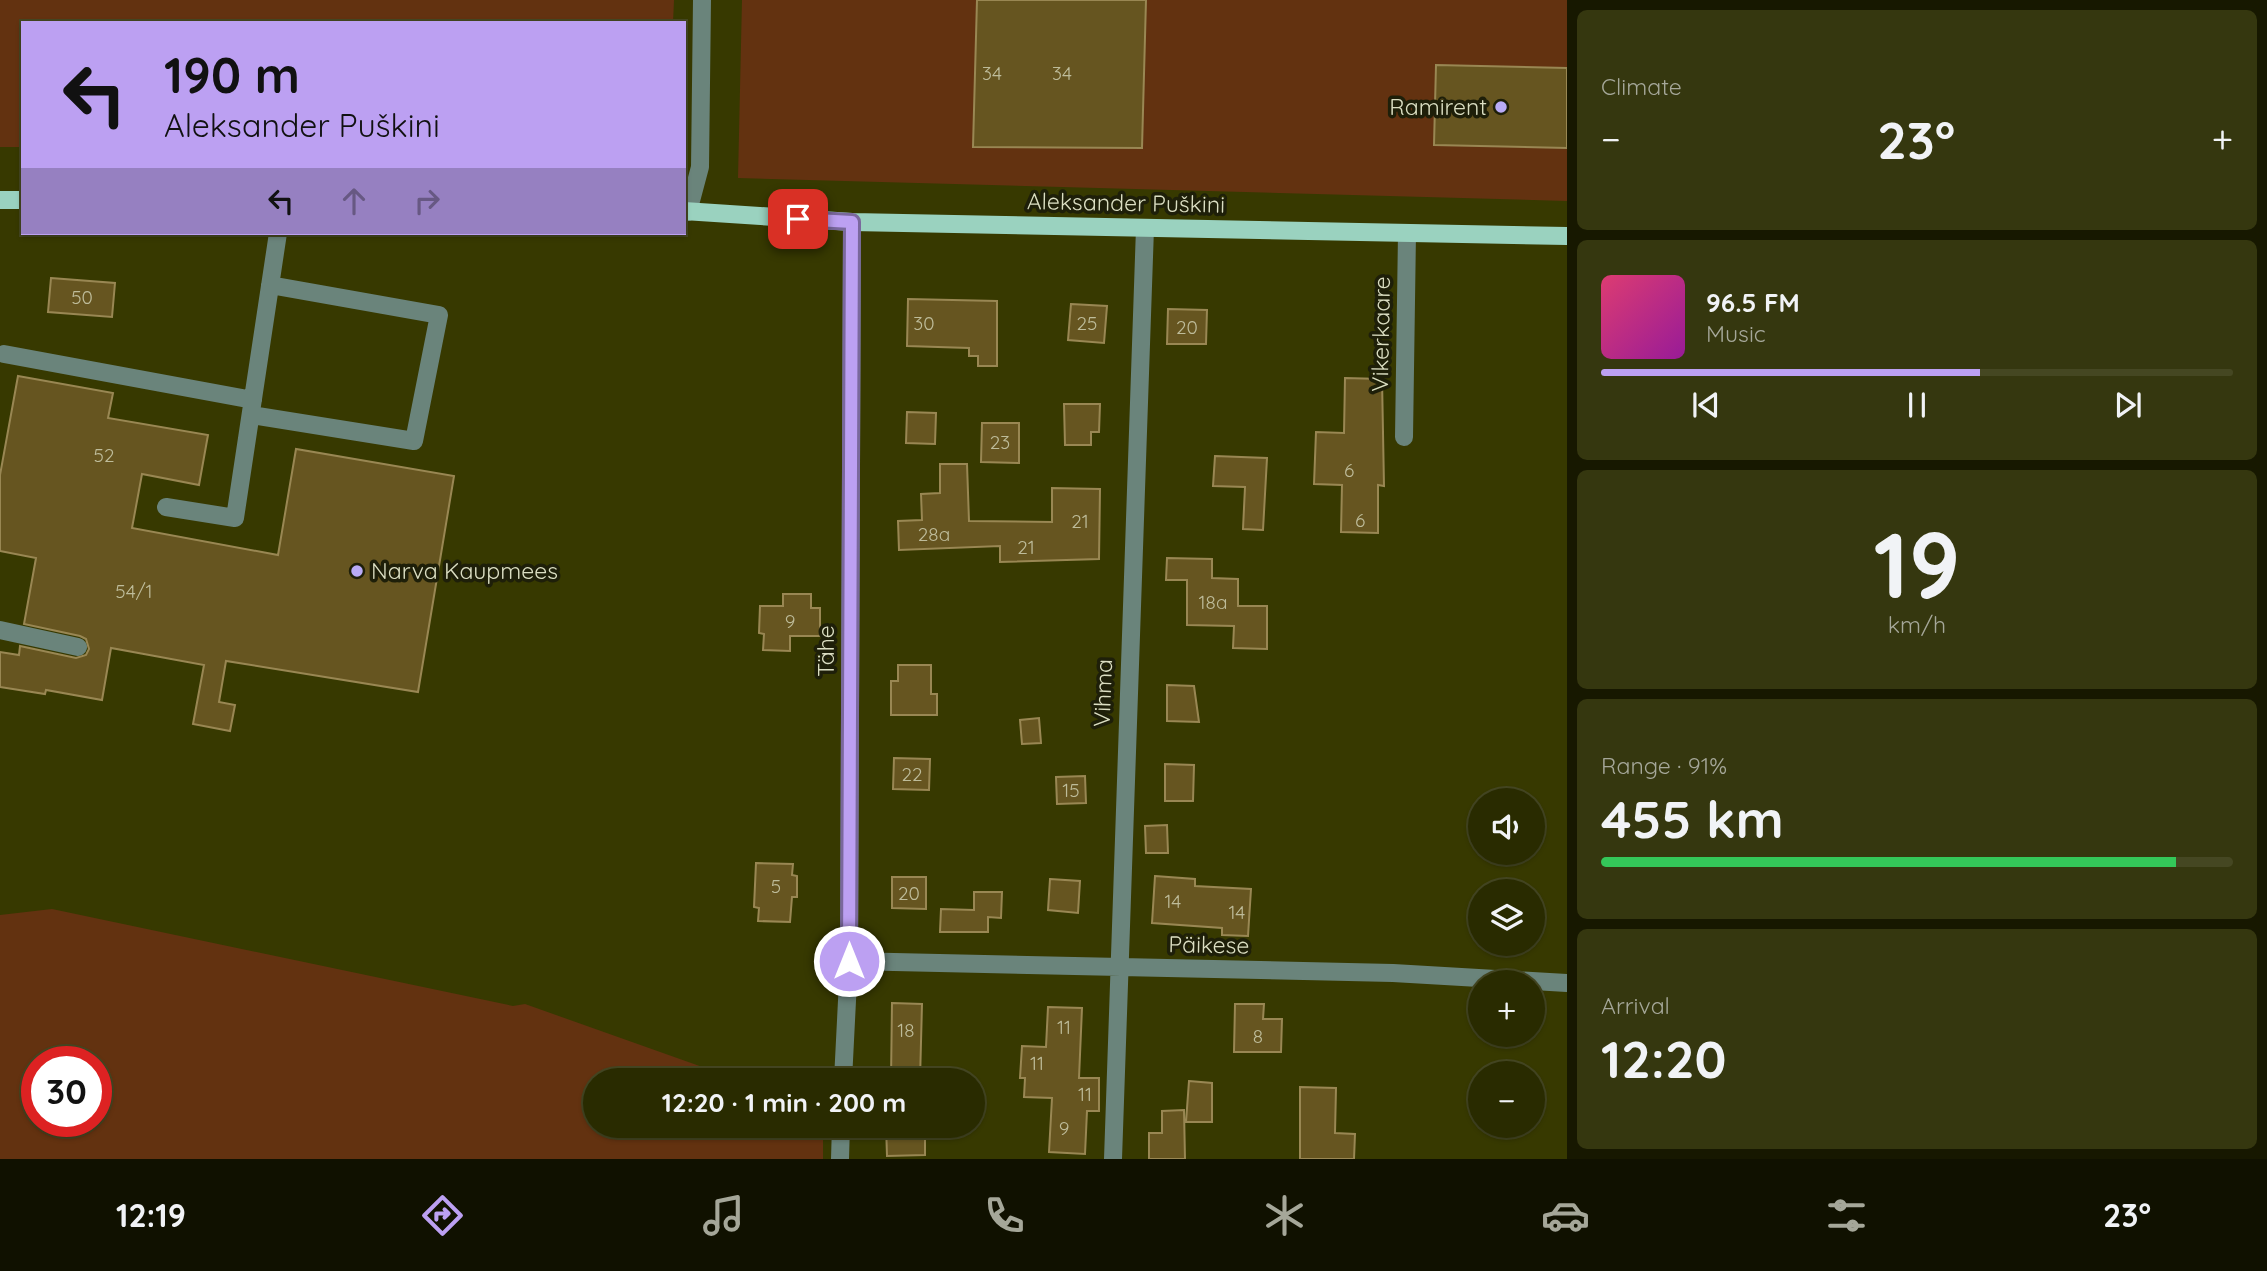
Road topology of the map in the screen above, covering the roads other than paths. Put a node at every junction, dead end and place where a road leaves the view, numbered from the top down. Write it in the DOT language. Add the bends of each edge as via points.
graph roads {
  1 [pos="702,0"];
  2 [pos="0,200"];
  3 [pos="21,200"];
  4 [pos="686,211"];
  5 [pos="852,222"];
  6 [pos="1144,228"];
  7 [pos="1407,233"];
  8 [pos="278,235"];
  9 [pos="1567,236"];
  10 [pos="270,285"];
  11 [pos="4,354"];
  12 [pos="252,407"];
  13 [pos="1404,437"];
  14 [pos="166,507"];
  15 [pos="0,631"];
  16 [pos="78,647"];
  17 [pos="849,961"];
  18 [pos="1118,968"];
  19 [pos="1567,983"];
  20 [pos="844,1068"];
  21 [pos="841,1138"];
  22 [pos="840,1159"];
  23 [pos="1113,1159"];
  1 -- 4 [label="street" via="700,167"];
  2 -- 3 [label="main road"];
  4 -- 5 [label="main road, Aleksander Puškini"];
  5 -- 6 [label="main road, Aleksander Puškini"];
  5 -- 17 [label="street, Tähe"];
  6 -- 7 [label="main road, Aleksander Puškini"];
  6 -- 18 [label="street, Vihma"];
  7 -- 9 [label="main road, Aleksander Puškini"];
  7 -- 13 [label="street, Vikerkaare"];
  8 -- 10 [label="street"];
  10 -- 12 [label="street"];
  10 -- 12 [label="street" via="439,315 414,442"];
  11 -- 12 [label="street"];
  12 -- 14 [label="street" via="235,518"];
  15 -- 16 [label="street"];
  17 -- 18 [label="street, Päikese"];
  17 -- 20 [label="street, Tähe"];
  18 -- 19 [label="street, Päikese" via="1393,973"];
  18 -- 23 [label="street, Vihma"];
  21 -- 22 [label="street"];
}
